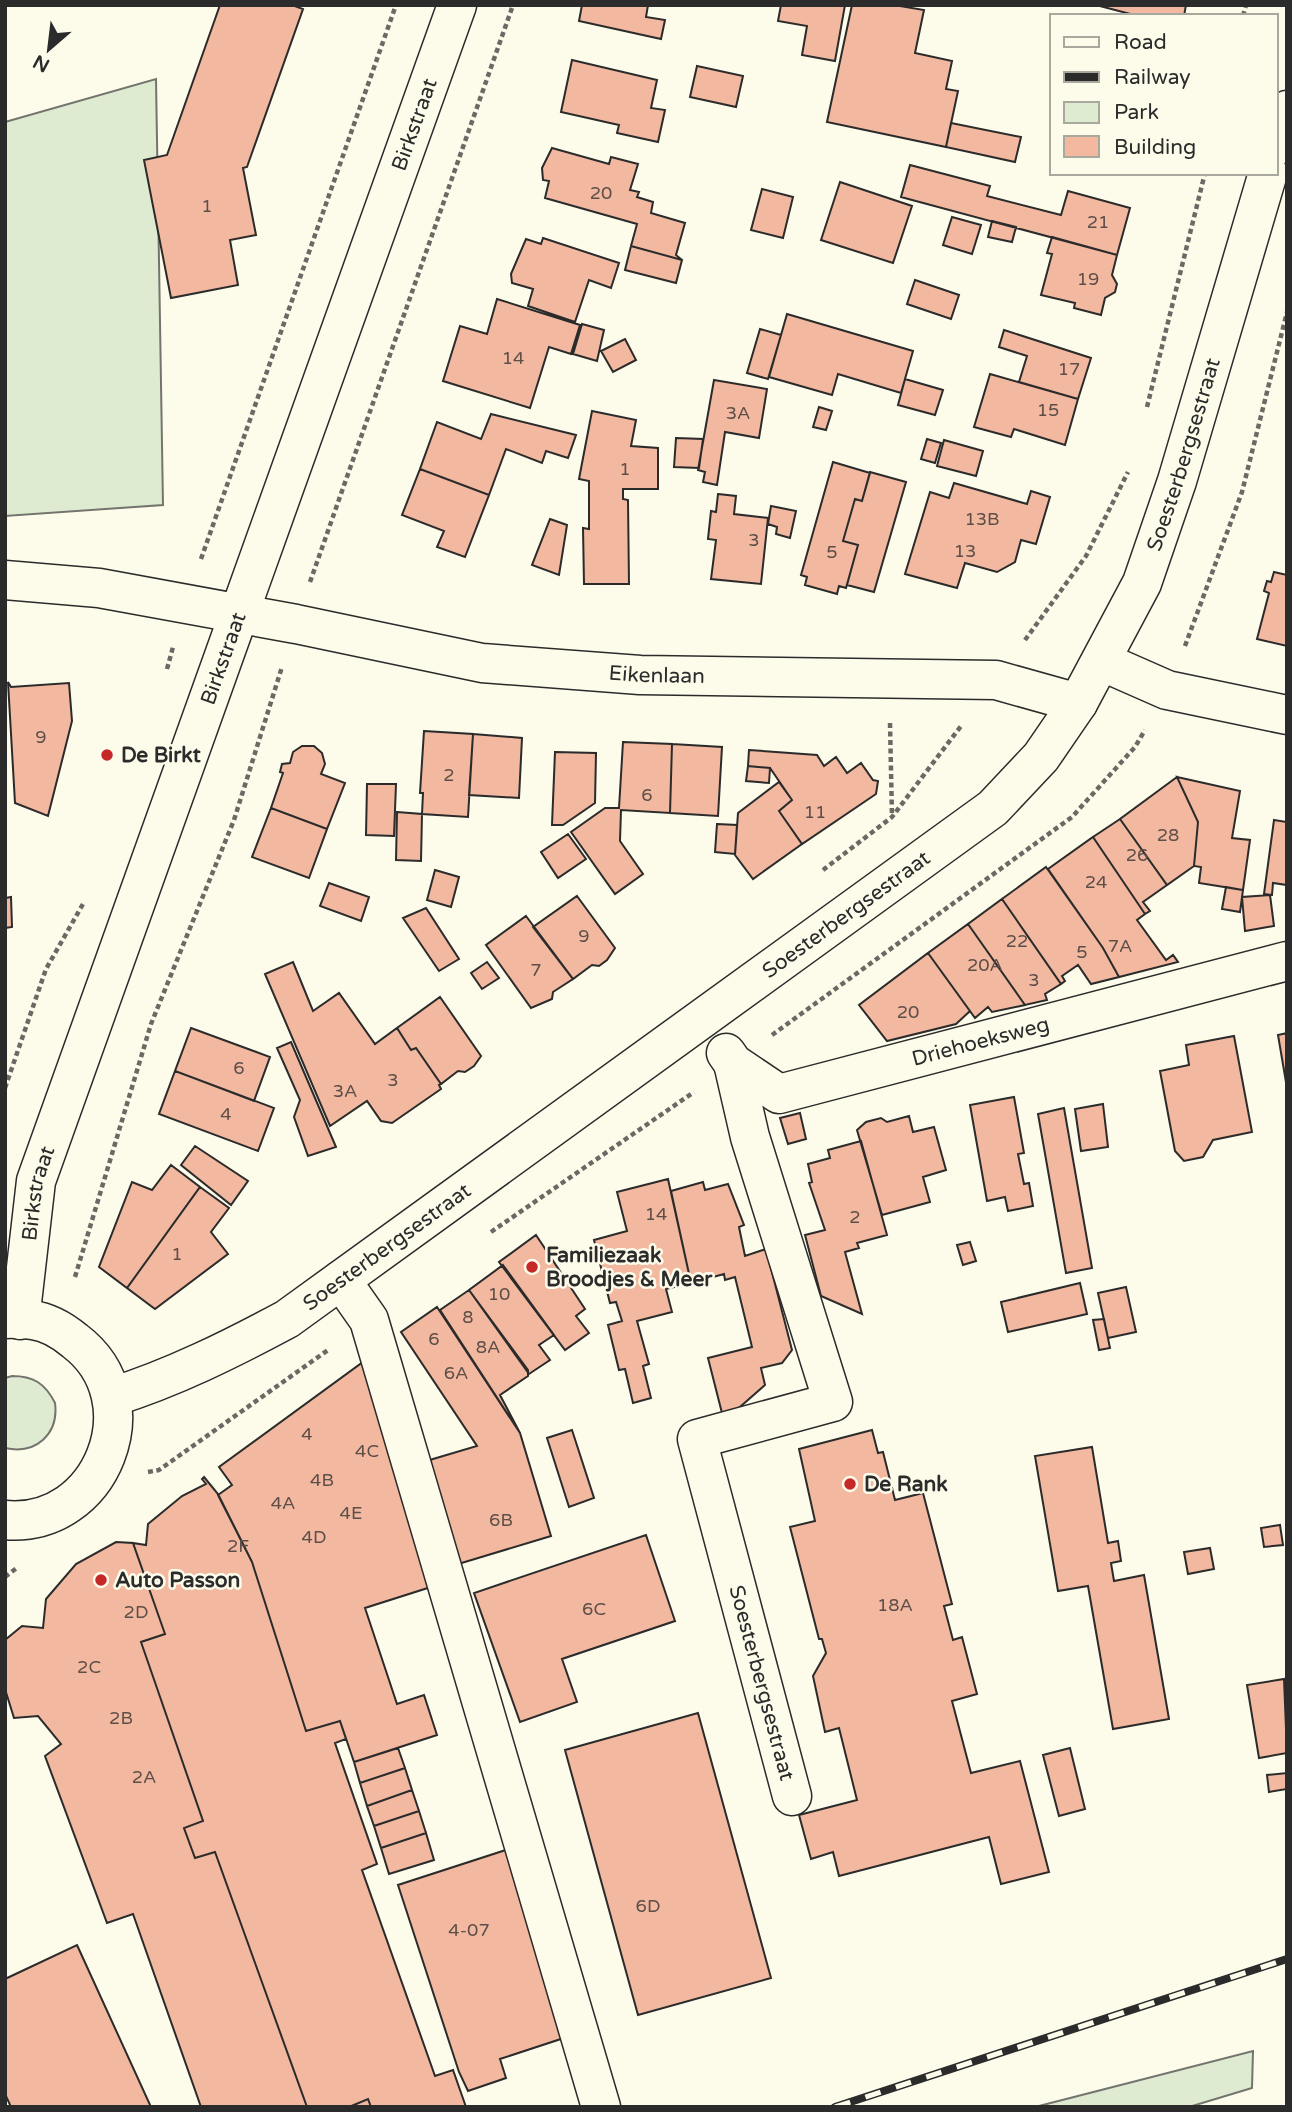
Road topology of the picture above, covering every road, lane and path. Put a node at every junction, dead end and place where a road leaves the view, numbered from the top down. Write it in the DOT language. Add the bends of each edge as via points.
graph roads {
  1 [pos="396,5"];
  2 [pos="457,5"];
  3 [pos="1287,110"];
  4 [pos="1278,139"];
  5 [pos="1205,175"];
  6 [pos="1267,175"];
  7 [pos="1144,421"];
  8 [pos="1134,460"];
  9 [pos="5,580"];
  10 [pos="185,604"];
  11 [pos="239,613"];
  12 [pos="1101,661"];
  13 [pos="889,679"];
  14 [pos="996,680"];
  15 [pos="163,681"];
  16 [pos="1078,703"];
  17 [pos="1287,715"];
  18 [pos="892,817"];
  19 [pos="816,875"];
  20 [pos="88,897"];
  21 [pos="1287,961"];
  22 [pos="702,1021"];
  23 [pos="733,1063"];
  24 [pos="5,1088"];
  25 [pos="341,1280"];
  26 [pos="13,1319"];
  27 [pos="112,1397"];
  28 [pos="5,1520"];
  29 [pos="792,1796"];
  30 [pos="601,2107"];
  1 -- 10 [label="path"];
  2 -- 11 [label="street, Birkstraat"];
  3 -- 4 [label="street"];
  5 -- 7 [label="path"];
  6 -- 12 [label="street, Soesterbergsestraat" via="1177,481 1142,583"];
  8 -- 14 [label="path" via="1086,556"];
  9 -- 10 [label="street, Eikenlaan" via="99,588"];
  10 -- 11 [label="street, Eikenlaan"];
  10 -- 15 [label="path"];
  11 -- 13 [label="street, Eikenlaan" via="482,663 640,675"];
  11 -- 26 [label="street, Birkstraat" via="36,1181"];
  12 -- 16 [label="street, Soesterbergsestraat"];
  12 -- 17 [label="street" via="1167,690"];
  13 -- 14 [label="street, Eikenlaan"];
  13 -- 18 [label="path"];
  14 -- 16 [label="street, Eikenlaan"];
  14 -- 18 [label="path"];
  16 -- 22 [label="street, Soesterbergsestraat" via="1041,757 993,808"];
  18 -- 19 [label="path"];
  20 -- 24 [label="path" via="46,970"];
  21 -- 23 [label="street, Driehoeksweg" via="779,1094"];
  22 -- 23 [label="street, Driehoeksweg"];
  22 -- 25 [label="street, Soesterbergsestraat"];
  23 -- 29 [label="street, Soesterbergsestraat" via="750,1138 833,1402 697,1439"];
  25 -- 27 [label="street, Soesterbergsestraat" via="287,1319 237,1346"];
  25 -- 30 [label="street" via="369,1320"];
  26 -- 27 [label="street" via="62,1330 87,1349 105,1374"];
  27 -- 28 [label="street" via="114,1437 103,1469 82,1495 55,1513"];
}
